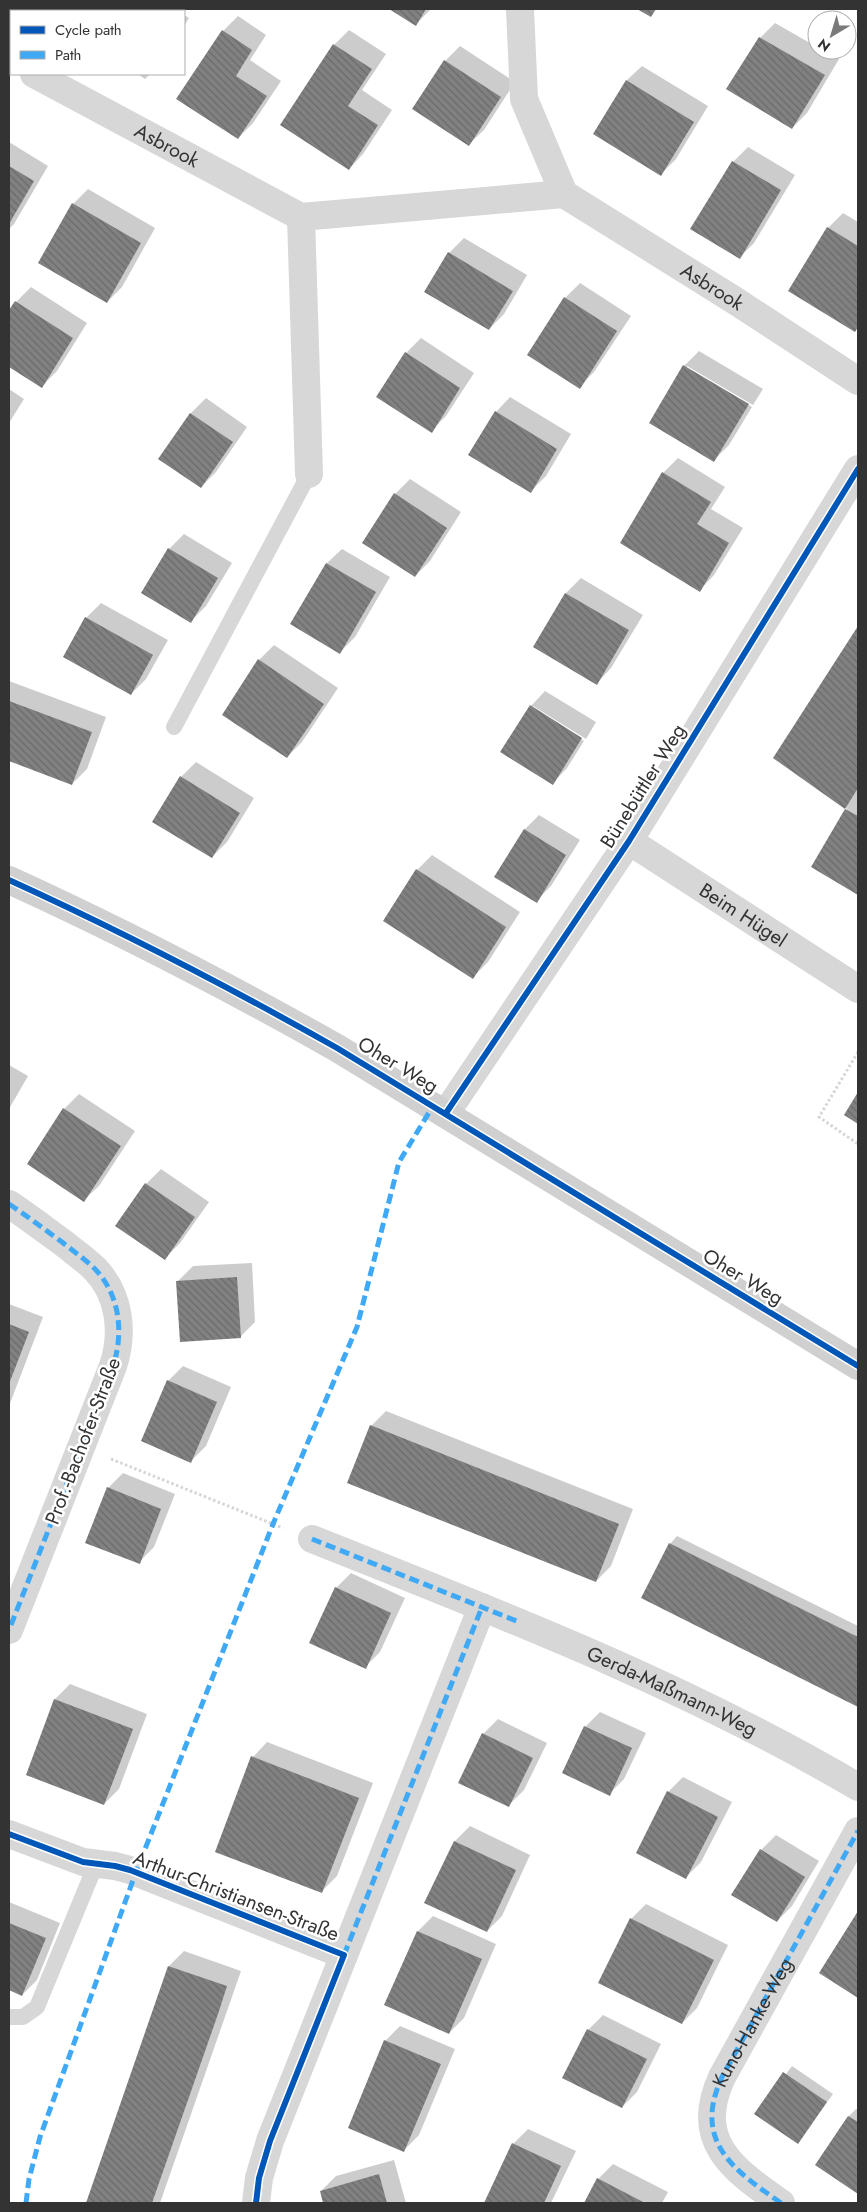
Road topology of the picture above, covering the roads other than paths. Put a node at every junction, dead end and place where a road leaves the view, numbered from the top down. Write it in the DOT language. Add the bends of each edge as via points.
graph roads {
  1 [pos="520,9"];
  2 [pos="36,75"];
  3 [pos="564,194"];
  4 [pos="300,217"];
  5 [pos="858,381"];
  6 [pos="858,469"];
  7 [pos="309,474"];
  8 [pos="174,727"];
  9 [pos="629,840"];
  10 [pos="9,880"];
  11 [pos="858,989"];
  12 [pos="446,1113"];
  13 [pos="9,1204"];
  14 [pos="858,1366"];
  15 [pos="312,1540"];
  16 [pos="482,1607"];
  17 [pos="9,1630"];
  18 [pos="858,1787"];
  19 [pos="858,1830"];
  20 [pos="9,1834"];
  21 [pos="96,1864"];
  22 [pos="344,1955"];
  23 [pos="9,2017"];
  24 [pos="256,2203"];
  25 [pos="781,2203"];
  1 -- 3 [label="street" via="524,99"];
  2 -- 4 [label="street, Asbrook"];
  3 -- 4 [label="street"];
  3 -- 5 [label="street, Asbrook"];
  4 -- 7 [label="street"];
  6 -- 9 [label="street, Bünebüttler Weg"];
  7 -- 8 [label="lane"];
  9 -- 11 [label="street, Beim Hügel"];
  9 -- 12 [label="street, Bünebüttler Weg"];
  10 -- 12 [label="street, Oher Weg" via="114,928 255,1002"];
  12 -- 14 [label="street, Oher Weg"];
  13 -- 17 [label="street, Prof.-Bachofer-Straße" via="95,1269 111,1294 119,1322 118,1352"];
  15 -- 16 [label="street, Gerda-Maßmann-Weg"];
  16 -- 18 [label="street, Gerda-Maßmann-Weg" via="677,1691"];
  16 -- 22 [label="street"];
  19 -- 25 [label="street, Kuno-Hanke-Weg" via="722,2077 713,2103 714,2132 726,2158 746,2179"];
  20 -- 21 [label="street, Arthur-Christiansen-Straße" via="68,1857"];
  21 -- 22 [label="street, Arthur-Christiansen-Straße" via="130,1870"];
  21 -- 23 [label="lane" via="37,2007 23,2017"];
  22 -- 24 [label="street, Arthur-Christiansen-Straße" via="263,2159"];
}
